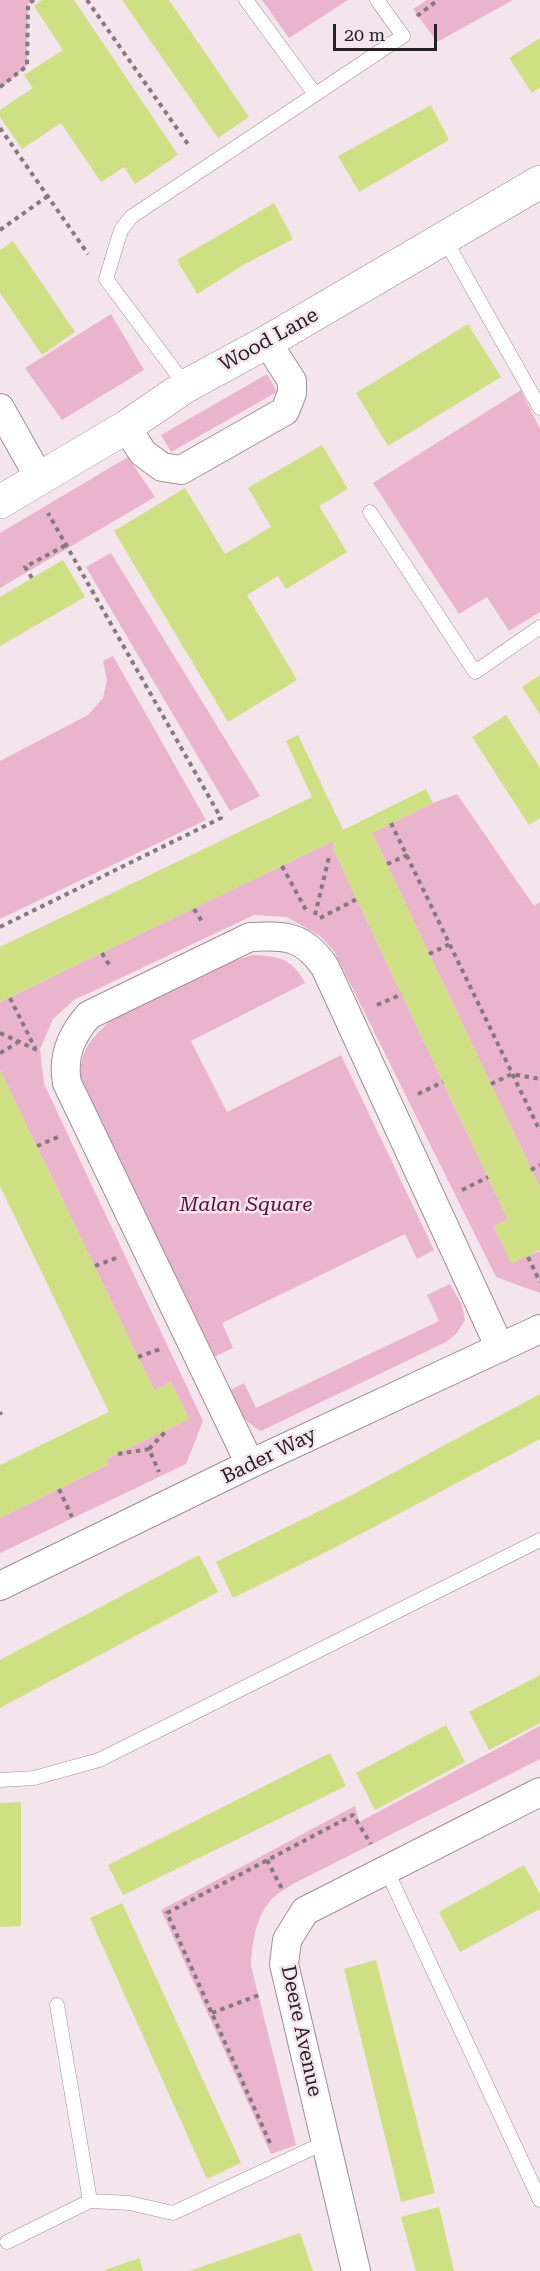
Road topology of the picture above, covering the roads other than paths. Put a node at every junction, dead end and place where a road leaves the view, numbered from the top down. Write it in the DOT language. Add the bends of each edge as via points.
graph roads {
  1 [pos="246,0"];
  2 [pos="377,0"];
  3 [pos="315,94"];
  4 [pos="540,182"];
  5 [pos="444,238"];
  6 [pos="267,342"];
  7 [pos="186,386"];
  8 [pos="0,408"];
  9 [pos="540,408"];
  10 [pos="126,427"];
  11 [pos="36,482"];
  12 [pos="0,502"];
  13 [pos="370,512"];
  14 [pos="540,627"];
  15 [pos="540,1329"];
  16 [pos="500,1348"];
  17 [pos="250,1464"];
  18 [pos="540,1540"];
  19 [pos="0,1586"];
  20 [pos="0,1780"];
  21 [pos="540,1791"];
  22 [pos="386,1869"];
  23 [pos="57,2005"];
  24 [pos="326,2142"];
  25 [pos="90,2200"];
  26 [pos="540,2200"];
  27 [pos="7,2242"];
  28 [pos="356,2271"];
  1 -- 3 [label="lane"];
  2 -- 3 [label="lane" via="403,36"];
  3 -- 7 [label="lane" via="131,217 121,230 105,279"];
  4 -- 5 [label="street, Wood Lane"];
  5 -- 6 [label="street, Wood Lane"];
  5 -- 9 [label="lane"];
  6 -- 7 [label="street, Wood Lane"];
  6 -- 10 [label="street" via="292,381 285,411 181,470 162,467 143,453"];
  7 -- 10 [label="street, Wood Lane"];
  8 -- 11 [label="street"];
  10 -- 11 [label="street, Wood Lane"];
  11 -- 12 [label="street, Wood Lane"];
  13 -- 14 [label="lane" via="475,672"];
  15 -- 16 [label="street, Bader Way"];
  16 -- 17 [label="street, Bader Way"];
  16 -- 17 [label="street" via="325,967 303,943 278,935 250,937 89,1016 69,1044 65,1062 68,1083"];
  17 -- 19 [label="street, Bader Way"];
  18 -- 20 [label="lane" via="99,1760 34,1778"];
  21 -- 22 [label="street, Deere Avenue"];
  22 -- 24 [label="street, Deere Avenue" via="305,1911 287,1940 284,1964"];
  22 -- 26 [label="lane"];
  23 -- 25 [label="lane"];
  24 -- 25 [label="lane" via="173,2213 129,2203"];
  24 -- 28 [label="street, Deere Avenue"];
  25 -- 27 [label="lane"];
}
